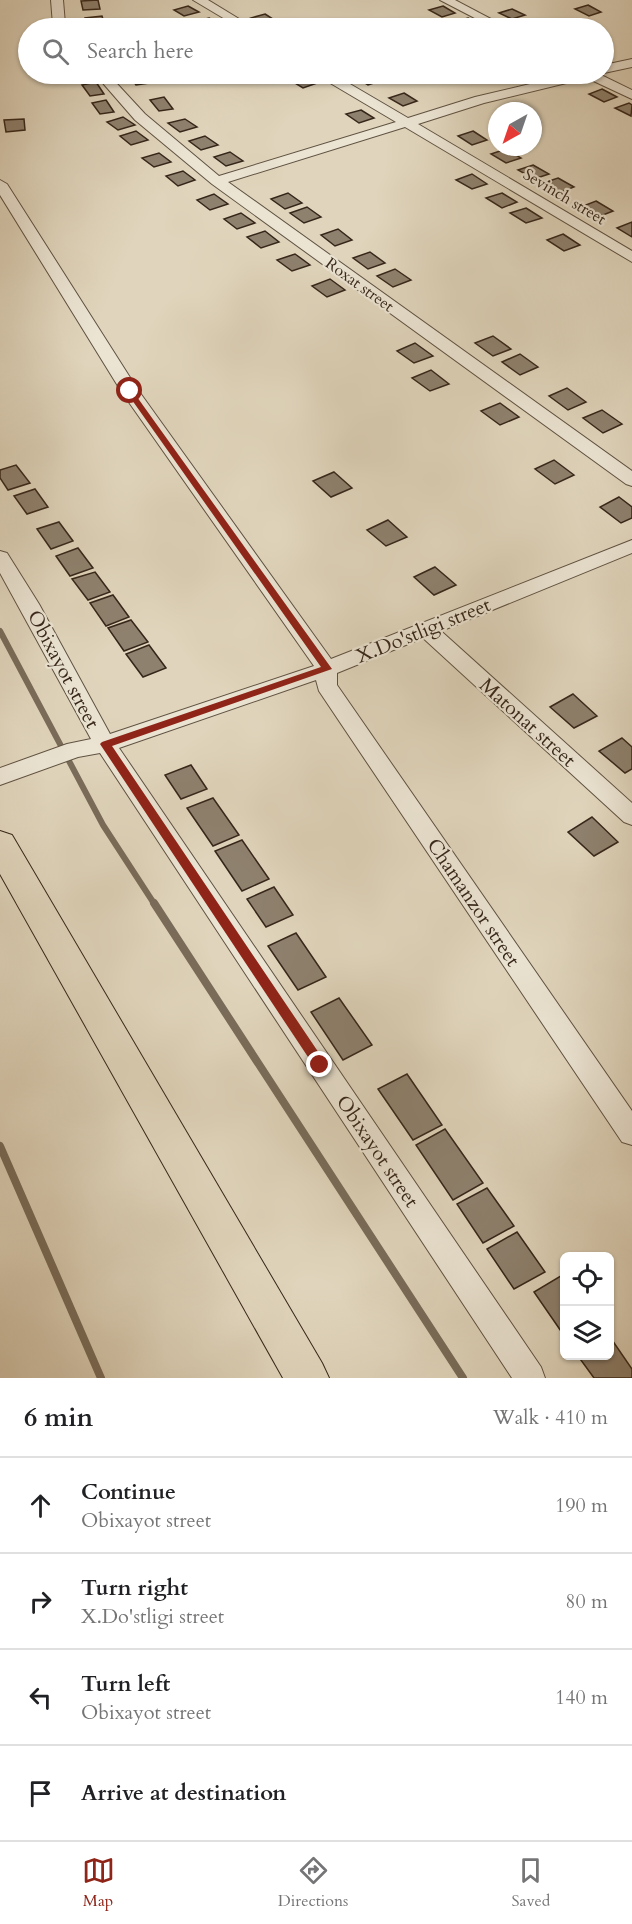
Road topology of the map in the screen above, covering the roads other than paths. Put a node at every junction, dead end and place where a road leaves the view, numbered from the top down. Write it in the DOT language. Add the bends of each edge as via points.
graph roads {
  1 [pos="57,0"];
  2 [pos="200,0"];
  3 [pos="446,0"];
  4 [pos="58,18"];
  5 [pos="231,18"];
  6 [pos="482,18"];
  7 [pos="632,63"];
  8 [pos="614,67"];
  9 [pos="110,84"];
  10 [pos="342,84"];
  11 [pos="550,84"];
  12 [pos="609,84"];
  13 [pos="632,95"];
  14 [pos="407,122"];
  15 [pos="217,181"];
  16 [pos="0,184"];
  17 [pos="632,257"];
  18 [pos="632,480"];
  19 [pos="632,546"];
  20 [pos="0,557"];
  21 [pos="425,628"];
  22 [pos="327,669"];
  23 [pos="105,744"];
  24 [pos="0,777"];
  25 [pos="632,816"];
  26 [pos="0,844"];
  27 [pos="632,1133"];
  28 [pos="307,1378"];
  29 [pos="530,1378"];
  1 -- 4 [label="street"];
  2 -- 5 [label="street"];
  3 -- 6 [label="street"];
  7 -- 8 [label="street"];
  9 -- 15 [label="street, Roxat street" via="140,117"];
  10 -- 14 [label="street, Sevinch street"];
  11 -- 14 [label="street"];
  12 -- 13 [label="street"];
  14 -- 15 [label="street"];
  14 -- 17 [label="street, Sevinch street"];
  15 -- 18 [label="street, Roxat street"];
  16 -- 22 [label="street" via="130,391"];
  19 -- 21 [label="street, X.Do'stligi street"];
  20 -- 23 [label="street, Obixayot street"];
  21 -- 22 [label="street, X.Do'stligi street"];
  21 -- 25 [label="street, Matonat street"];
  22 -- 23 [label="street, X.Do'stligi street"];
  22 -- 27 [label="street, Chamanzor street" via="326,686"];
  23 -- 24 [label="street, X.Do'stligi street" via="75,750"];
  23 -- 29 [label="street, Obixayot street"];
  26 -- 28 [label="highway"];
}
